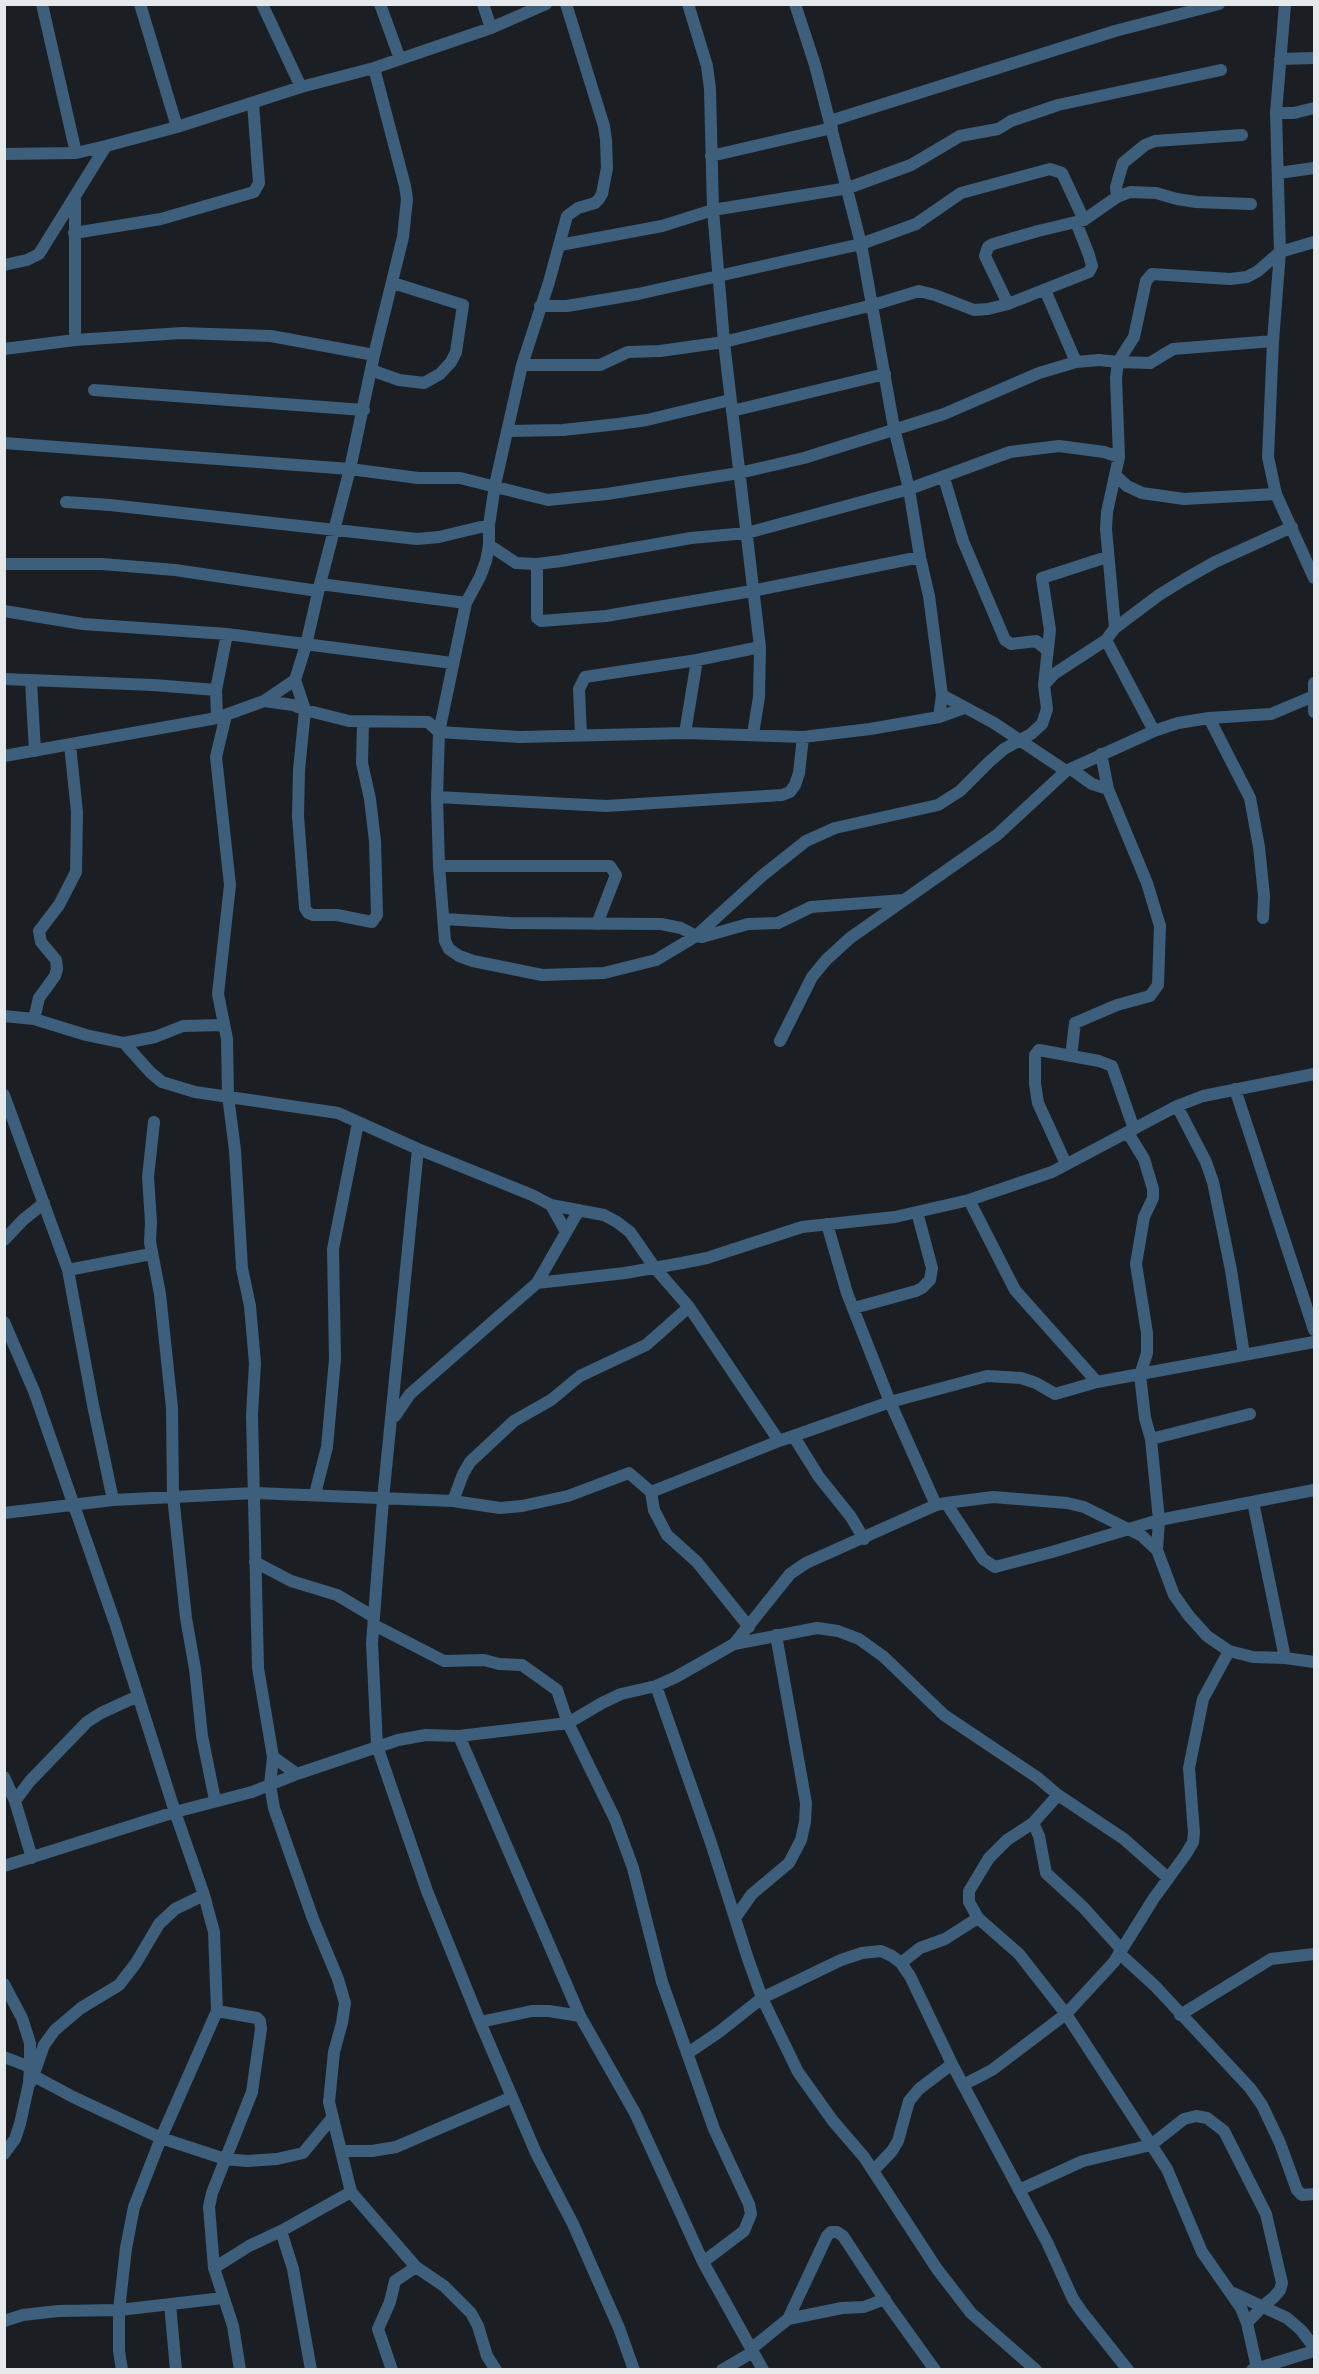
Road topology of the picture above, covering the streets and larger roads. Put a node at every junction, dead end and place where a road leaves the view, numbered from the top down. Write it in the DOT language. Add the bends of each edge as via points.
graph roads {
  1 [pos="42,4"];
  2 [pos="140,4"];
  3 [pos="262,4"];
  4 [pos="380,4"];
  5 [pos="483,4"];
  6 [pos="546,4"];
  7 [pos="566,4"];
  8 [pos="687,4"];
  9 [pos="795,4"];
  10 [pos="1219,4"];
  11 [pos="1298,4"];
  12 [pos="1285,7"];
  13 [pos="491,28"];
  14 [pos="1314,58"];
  15 [pos="400,59"];
  16 [pos="1280,59"];
  17 [pos="374,68"];
  18 [pos="1221,70"];
  19 [pos="301,87"];
  20 [pos="253,103"];
  21 [pos="1314,108"];
  22 [pos="1276,113"];
  23 [pos="831,124"];
  24 [pos="177,127"];
  25 [pos="1242,135"];
  26 [pos="106,146"];
  27 [pos="76,153"];
  28 [pos="4,154"];
  29 [pos="711,156"];
  30 [pos="1314,168"];
  31 [pos="1279,173"];
  32 [pos="848,188"];
  33 [pos="1117,197"];
  34 [pos="75,199"];
  35 [pos="1251,204"];
  36 [pos="712,210"];
  37 [pos="1080,221"];
  38 [pos="74,233"];
  39 [pos="1314,242"];
  40 [pos="861,244"];
  41 [pos="560,245"];
  42 [pos="1280,252"];
  43 [pos="4,265"];
  44 [pos="718,275"];
  45 [pos="393,283"];
  46 [pos="1045,290"];
  47 [pos="1008,304"];
  48 [pos="873,305"];
  49 [pos="540,306"];
  50 [pos="75,340"];
  51 [pos="1273,341"];
  52 [pos="724,342"];
  53 [pos="4,349"];
  54 [pos="374,355"];
  55 [pos="1076,362"];
  56 [pos="1119,363"];
  57 [pos="522,365"];
  58 [pos="371,370"];
  59 [pos="885,374"];
  60 [pos="94,390"];
  61 [pos="731,406"];
  62 [pos="364,410"];
  63 [pos="894,428"];
  64 [pos="507,431"];
  65 [pos="4,442"];
  66 [pos="1119,457"];
  67 [pos="351,469"];
  68 [pos="739,473"];
  69 [pos="1115,475"];
  70 [pos="944,478"];
  71 [pos="495,485"];
  72 [pos="909,489"];
  73 [pos="1276,494"];
  74 [pos="66,502"];
  75 [pos="489,525"];
  76 [pos="1292,527"];
  77 [pos="334,529"];
  78 [pos="747,533"];
  79 [pos="489,545"];
  80 [pos="920,557"];
  81 [pos="1107,557"];
  82 [pos="4,564"];
  83 [pos="537,564"];
  84 [pos="1314,578"];
  85 [pos="319,587"];
  86 [pos="752,591"];
  87 [pos="466,603"];
  88 [pos="4,611"];
  89 [pos="1115,628"];
  90 [pos="227,634"];
  91 [pos="1106,640"];
  92 [pos="306,645"];
  93 [pos="760,647"];
  94 [pos="1047,650"];
  95 [pos="697,660"];
  96 [pos="452,663"];
  97 [pos="4,679"];
  98 [pos="295,680"];
  99 [pos="31,681"];
  100 [pos="1314,682"];
  101 [pos="1044,685"];
  102 [pos="216,690"];
  103 [pos="942,695"];
  104 [pos="1314,696"];
  105 [pos="264,701"];
  106 [pos="964,708"];
  107 [pos="305,710"];
  108 [pos="1314,712"];
  109 [pos="222,716"];
  110 [pos="939,717"];
  111 [pos="1209,718"];
  112 [pos="363,722"];
  113 [pos="1154,731"];
  114 [pos="439,732"];
  115 [pos="685,733"];
  116 [pos="753,734"];
  117 [pos="581,735"];
  118 [pos="803,736"];
  119 [pos="1021,742"];
  120 [pos="70,745"];
  121 [pos="34,751"];
  122 [pos="1101,754"];
  123 [pos="4,756"];
  124 [pos="1068,770"];
  125 [pos="1108,789"];
  126 [pos="437,797"];
  127 [pos="439,866"];
  128 [pos="904,900"];
  129 [pos="1263,918"];
  130 [pos="444,919"];
  131 [pos="597,924"];
  132 [pos="696,936"];
  133 [pos="4,1017"];
  134 [pos="34,1019"];
  135 [pos="224,1025"];
  136 [pos="780,1041"];
  137 [pos="124,1043"];
  138 [pos="1071,1056"];
  139 [pos="1314,1074"];
  140 [pos="1235,1089"];
  141 [pos="4,1095"];
  142 [pos="228,1096"];
  143 [pos="1177,1106"];
  144 [pos="154,1122"];
  145 [pos="358,1123"];
  146 [pos="1131,1131"];
  147 [pos="418,1149"];
  148 [pos="1066,1164"];
  149 [pos="969,1200"];
  150 [pos="44,1203"];
  151 [pos="551,1205"];
  152 [pos="579,1210"];
  153 [pos="917,1212"];
  154 [pos="827,1224"];
  155 [pos="566,1232"];
  156 [pos="4,1240"];
  157 [pos="151,1254"];
  158 [pos="655,1268"];
  159 [pos="68,1270"];
  160 [pos="537,1283"];
  161 [pos="689,1307"];
  162 [pos="854,1308"];
  163 [pos="4,1322"];
  164 [pos="1314,1330"];
  165 [pos="1314,1342"];
  166 [pos="1146,1353"];
  167 [pos="1244,1355"];
  168 [pos="1162,1371"];
  169 [pos="1140,1375"];
  170 [pos="1097,1382"];
  171 [pos="890,1402"];
  172 [pos="1250,1414"];
  173 [pos="392,1423"];
  174 [pos="794,1437"];
  175 [pos="1151,1439"];
  176 [pos="779,1442"];
  177 [pos="1314,1490"];
  178 [pos="651,1492"];
  179 [pos="255,1493"];
  180 [pos="315,1494"];
  181 [pos="173,1496"];
  182 [pos="383,1498"];
  183 [pos="113,1500"];
  184 [pos="453,1501"];
  185 [pos="1253,1502"];
  186 [pos="72,1504"];
  187 [pos="941,1504"];
  188 [pos="4,1513"];
  189 [pos="1159,1520"];
  190 [pos="1129,1528"];
  191 [pos="864,1539"];
  192 [pos="1157,1550"];
  193 [pos="255,1562"];
  194 [pos="374,1621"];
  195 [pos="749,1627"];
  196 [pos="776,1635"];
  197 [pos="734,1644"];
  198 [pos="1229,1651"];
  199 [pos="1285,1658"];
  200 [pos="1314,1662"];
  201 [pos="656,1686"];
  202 [pos="138,1696"];
  203 [pos="568,1723"];
  204 [pos="459,1736"];
  205 [pos="377,1746"];
  206 [pos="273,1757"];
  207 [pos="297,1774"];
  208 [pos="4,1777"];
  209 [pos="270,1785"];
  210 [pos="252,1792"];
  211 [pos="1058,1795"];
  212 [pos="216,1800"];
  213 [pos="15,1801"];
  214 [pos="274,1808"];
  215 [pos="175,1812"];
  216 [pos="1033,1823"];
  217 [pos="32,1858"];
  218 [pos="4,1866"];
  219 [pos="1168,1878"];
  220 [pos="204,1895"];
  221 [pos="735,1918"];
  222 [pos="978,1918"];
  223 [pos="1120,1951"];
  224 [pos="1314,1954"];
  225 [pos="901,1963"];
  226 [pos="4,1984"];
  227 [pos="762,1998"];
  228 [pos="217,2011"];
  229 [pos="1066,2014"];
  230 [pos="1180,2015"];
  231 [pos="580,2016"];
  232 [pos="480,2022"];
  233 [pos="688,2053"];
  234 [pos="4,2057"];
  235 [pos="952,2064"];
  236 [pos="31,2076"];
  237 [pos="963,2085"];
  238 [pos="512,2097"];
  239 [pos="332,2118"];
  240 [pos="161,2138"];
  241 [pos="1151,2145"];
  242 [pos="341,2151"];
  243 [pos="4,2154"];
  244 [pos="225,2159"];
  245 [pos="873,2171"];
  246 [pos="1019,2190"];
  247 [pos="351,2192"];
  248 [pos="1314,2194"];
  249 [pos="281,2231"];
  250 [pos="703,2262"];
  251 [pos="416,2267"];
  252 [pos="214,2268"];
  253 [pos="1233,2293"];
  254 [pos="223,2298"];
  255 [pos="885,2300"];
  256 [pos="170,2304"];
  257 [pos="1263,2306"];
  258 [pos="119,2310"];
  259 [pos="788,2319"];
  260 [pos="4,2321"];
  261 [pos="1247,2324"];
  262 [pos="1314,2349"];
  263 [pos="752,2350"];
  264 [pos="1254,2369"];
  265 [pos="122,2370"];
  266 [pos="176,2370"];
  267 [pos="240,2370"];
  268 [pos="311,2370"];
  269 [pos="392,2370"];
  270 [pos="496,2370"];
  271 [pos="634,2370"];
  272 [pos="722,2370"];
  273 [pos="763,2370"];
  274 [pos="935,2370"];
  275 [pos="1036,2370"];
  276 [pos="1128,2370"];
  1 -- 27 [label="street"];
  2 -- 24 [label="street"];
  3 -- 19 [label="street"];
  4 -- 15 [label="street"];
  5 -- 13 [label="street"];
  6 -- 13 [label="street"];
  7 -- 41 [label="street" via="604,126 607,168 603,194 595,203 567,216"];
  8 -- 29 [label="street" via="707,66"];
  9 -- 23 [label="street"];
  10 -- 23 [label="street" via="1115,31"];
  11 -- 12 [label="street"];
  12 -- 16 [label="street"];
  13 -- 15 [label="street"];
  14 -- 16 [label="street"];
  15 -- 17 [label="street"];
  16 -- 22 [label="street"];
  17 -- 19 [label="street"];
  17 -- 45 [label="street" via="407,199"];
  18 -- 32 [label="street" via="1058,105 998,129 960,136 911,165"];
  19 -- 20 [label="street"];
  20 -- 24 [label="street"];
  20 -- 38 [label="street" via="259,183 254,192 161,219"];
  21 -- 22 [label="street"];
  22 -- 31 [label="street"];
  23 -- 29 [label="street"];
  23 -- 32 [label="street"];
  24 -- 26 [label="street"];
  25 -- 33 [label="street" via="1145,145 1123,163"];
  26 -- 27 [label="street"];
  26 -- 34 [label="street"];
  27 -- 28 [label="street"];
  29 -- 36 [label="street"];
  30 -- 31 [label="street"];
  31 -- 42 [label="street"];
  32 -- 36 [label="street"];
  32 -- 40 [label="street"];
  33 -- 35 [label="street" via="1144,191 1196,202"];
  33 -- 37 [label="street"];
  34 -- 38 [label="street"];
  34 -- 43 [label="street" via="39,254"];
  36 -- 41 [label="street" via="662,226"];
  36 -- 44 [label="street"];
  37 -- 40 [label="street" via="1062,173 1050,169 962,193 916,224"];
  37 -- 46 [label="street" via="1092,266 1085,275"];
  37 -- 47 [label="street" via="988,247 985,256"];
  38 -- 50 [label="street"];
  39 -- 42 [label="street"];
  40 -- 44 [label="street"];
  40 -- 48 [label="street"];
  41 -- 49 [label="street"];
  42 -- 51 [label="street"];
  42 -- 56 [label="street" via="1247,277 1152,274 1146,281 1134,337"];
  44 -- 49 [label="street" via="594,302"];
  44 -- 52 [label="street"];
  45 -- 54 [label="street"];
  45 -- 58 [label="street" via="463,305 456,352 440,374 424,383 399,380"];
  46 -- 47 [label="street"];
  46 -- 55 [label="street"];
  47 -- 48 [label="street" via="974,310 919,291"];
  48 -- 52 [label="street"];
  48 -- 59 [label="street"];
  49 -- 57 [label="street"];
  50 -- 53 [label="street"];
  50 -- 54 [label="street" via="235,334 271,336"];
  51 -- 56 [label="street" via="1173,349 1150,363"];
  51 -- 73 [label="street" via="1268,457"];
  52 -- 57 [label="street" via="628,352 600,365"];
  52 -- 61 [label="street"];
  54 -- 58 [label="street"];
  55 -- 56 [label="street"];
  55 -- 63 [label="street" via="1039,373 944,414"];
  56 -- 66 [label="street"];
  57 -- 64 [label="street"];
  58 -- 62 [label="street"];
  59 -- 61 [label="street"];
  59 -- 63 [label="street"];
  60 -- 62 [label="street"];
  61 -- 64 [label="street" via="618,424"];
  61 -- 68 [label="street"];
  62 -- 67 [label="street"];
  63 -- 68 [label="street" via="804,458"];
  63 -- 72 [label="street"];
  64 -- 71 [label="street"];
  65 -- 67 [label="street"];
  66 -- 69 [label="street"];
  66 -- 70 [label="street" via="1080,447 1038,447 1010,452"];
  67 -- 71 [label="street" via="418,478 460,478"];
  67 -- 77 [label="street"];
  68 -- 71 [label="street" via="548,500"];
  68 -- 78 [label="street"];
  69 -- 73 [label="street" via="1142,493 1184,499"];
  69 -- 81 [label="street" via="1107,512"];
  70 -- 72 [label="street"];
  70 -- 94 [label="street" via="963,541 1005,640 1011,645 1036,641"];
  71 -- 75 [label="street"];
  72 -- 78 [label="street"];
  72 -- 80 [label="street"];
  73 -- 76 [label="street"];
  74 -- 77 [label="street"];
  75 -- 77 [label="street" via="417,539"];
  75 -- 79 [label="street"];
  76 -- 84 [label="street"];
  76 -- 89 [label="street" via="1215,562 1159,595"];
  77 -- 85 [label="street"];
  78 -- 83 [label="street" via="691,538"];
  78 -- 86 [label="street"];
  79 -- 83 [label="street" via="516,563"];
  79 -- 87 [label="street" via="480,577"];
  80 -- 86 [label="street"];
  80 -- 103 [label="street"];
  81 -- 89 [label="street"];
  81 -- 94 [label="street" via="1042,578 1050,630"];
  82 -- 85 [label="street" via="102,564"];
  83 -- 86 [label="street" via="537,618 541,621 606,616"];
  85 -- 87 [label="street"];
  85 -- 92 [label="street"];
  86 -- 93 [label="street"];
  87 -- 96 [label="street"];
  88 -- 90 [label="street" via="83,624"];
  89 -- 91 [label="street"];
  90 -- 92 [label="street"];
  90 -- 102 [label="street"];
  91 -- 101 [label="street" via="1066,665"];
  91 -- 113 [label="street"];
  92 -- 96 [label="street"];
  92 -- 98 [label="street"];
  93 -- 95 [label="street"];
  93 -- 116 [label="street"];
  94 -- 101 [label="street"];
  95 -- 115 [label="street"];
  95 -- 117 [label="street" via="585,677 579,689"];
  96 -- 114 [label="street"];
  97 -- 99 [label="street"];
  98 -- 105 [label="street"];
  98 -- 107 [label="street"];
  99 -- 102 [label="street"];
  99 -- 121 [label="street"];
  100 -- 104 [label="street"];
  101 -- 119 [label="street" via="1047,709 1042,724"];
  102 -- 109 [label="street"];
  103 -- 106 [label="street"];
  103 -- 110 [label="street"];
  104 -- 108 [label="street"];
  104 -- 111 [label="street" via="1271,714"];
  105 -- 107 [label="street"];
  105 -- 109 [label="street"];
  106 -- 110 [label="street"];
  106 -- 119 [label="street"];
  107 -- 112 [label="street"];
  107 -- 112 [label="street" via="298,816 305,908 308,914 372,922 377,915 375,841 362,762"];
  109 -- 120 [label="street"];
  109 -- 135 [label="street" via="216,757 230,885 218,994"];
  110 -- 118 [label="street"];
  111 -- 113 [label="street"];
  111 -- 129 [label="street" via="1250,798 1259,847"];
  112 -- 114 [label="street" via="428,723"];
  113 -- 122 [label="street"];
  114 -- 117 [label="street" via="520,737"];
  114 -- 126 [label="street"];
  115 -- 116 [label="street"];
  115 -- 117 [label="street"];
  116 -- 118 [label="street"];
  118 -- 126 [label="street" via="795,785 782,795 606,806"];
  119 -- 124 [label="street"];
  119 -- 132 [label="street" via="1004,749 960,791 938,805 835,828 806,841"];
  120 -- 121 [label="street"];
  120 -- 134 [label="street" via="77,812 76,872 59,905 39,931 57,969 39,998"];
  121 -- 123 [label="street"];
  122 -- 124 [label="street"];
  122 -- 125 [label="street"];
  124 -- 125 [label="street"];
  124 -- 128 [label="street" via="997,835"];
  125 -- 138 [label="street" via="1147,883 1160,926 1158,985 1150,996 1076,1023"];
  126 -- 127 [label="street"];
  127 -- 130 [label="street"];
  127 -- 131 [label="street" via="610,866 616,875"];
  128 -- 132 [label="street" via="811,907 778,923 748,924 710,936"];
  128 -- 136 [label="street" via="826,960 812,977"];
  130 -- 131 [label="street"];
  130 -- 132 [label="street" via="445,941 459,956 542,975 631,968 656,960"];
  131 -- 132 [label="street" via="661,924"];
  133 -- 134 [label="street"];
  134 -- 137 [label="street"];
  135 -- 137 [label="street" via="183,1026"];
  135 -- 142 [label="street"];
  137 -- 142 [label="street" via="162,1082"];
  138 -- 146 [label="street" via="1099,1061 1115,1069"];
  138 -- 148 [label="street" via="1039,1050 1035,1055 1038,1102"];
  139 -- 140 [label="street"];
  140 -- 143 [label="street"];
  140 -- 164 [label="street"];
  141 -- 150 [label="street"];
  142 -- 145 [label="street" via="323,1109"];
  142 -- 179 [label="street" via="242,1268 255,1363"];
  143 -- 146 [label="street"];
  143 -- 167 [label="street" via="1213,1182"];
  144 -- 157 [label="street" via="148,1178"];
  145 -- 147 [label="street"];
  145 -- 180 [label="street" via="333,1249 335,1359 327,1447"];
  146 -- 148 [label="street"];
  146 -- 166 [label="street" via="1153,1189 1136,1264 1147,1333"];
  147 -- 151 [label="street"];
  147 -- 173 [label="street"];
  148 -- 149 [label="street"];
  149 -- 153 [label="street"];
  149 -- 170 [label="street" via="1015,1290"];
  150 -- 156 [label="street"];
  150 -- 159 [label="street"];
  151 -- 152 [label="street"];
  151 -- 155 [label="street"];
  152 -- 155 [label="street"];
  152 -- 158 [label="street" via="617,1222 630,1232"];
  153 -- 154 [label="street"];
  153 -- 162 [label="street" via="932,1268 930,1280 916,1291"];
  154 -- 158 [label="street" via="781,1232 707,1258"];
  154 -- 162 [label="street"];
  155 -- 160 [label="street"];
  157 -- 159 [label="street"];
  157 -- 181 [label="street" via="160,1294 172,1408"];
  158 -- 160 [label="street"];
  158 -- 161 [label="street"];
  159 -- 183 [label="street"];
  160 -- 173 [label="street" via="410,1394"];
  161 -- 176 [label="street"];
  161 -- 184 [label="street" via="646,1345 580,1376 514,1421 470,1462"];
  162 -- 171 [label="street"];
  163 -- 186 [label="street" via="34,1390"];
  165 -- 167 [label="street"];
  166 -- 168 [label="street"];
  166 -- 169 [label="street"];
  167 -- 168 [label="street"];
  168 -- 169 [label="street"];
  169 -- 170 [label="street"];
  169 -- 175 [label="street"];
  170 -- 171 [label="street" via="1055,1394 1021,1378 987,1376"];
  171 -- 174 [label="street"];
  171 -- 187 [label="street"];
  172 -- 175 [label="street"];
  173 -- 182 [label="street"];
  174 -- 176 [label="street"];
  174 -- 191 [label="street"];
  175 -- 189 [label="street"];
  176 -- 178 [label="street"];
  177 -- 185 [label="street"];
  178 -- 184 [label="street" via="629,1473 568,1496 522,1506 500,1508"];
  178 -- 195 [label="street" via="654,1510 667,1535 697,1562"];
  179 -- 180 [label="street"];
  179 -- 181 [label="street"];
  179 -- 193 [label="street"];
  180 -- 182 [label="street"];
  181 -- 183 [label="street"];
  181 -- 212 [label="street" via="202,1736"];
  182 -- 184 [label="street"];
  182 -- 194 [label="street"];
  183 -- 186 [label="street"];
  185 -- 189 [label="street"];
  185 -- 199 [label="street"];
  186 -- 188 [label="street"];
  186 -- 202 [label="street"];
  187 -- 190 [label="street" via="993,1497 1067,1503"];
  187 -- 190 [label="street" via="983,1559 995,1567"];
  187 -- 191 [label="street"];
  189 -- 190 [label="street"];
  189 -- 192 [label="street"];
  190 -- 192 [label="street"];
  191 -- 195 [label="street" via="806,1563 790,1574"];
  192 -- 198 [label="street" via="1174,1595 1207,1636"];
  193 -- 194 [label="street" via="291,1581 337,1594"];
  193 -- 206 [label="street" via="258,1668"];
  194 -- 203 [label="street" via="444,1661 484,1660 525,1666 557,1690"];
  194 -- 205 [label="street"];
  195 -- 197 [label="street"];
  196 -- 197 [label="street"];
  196 -- 211 [label="street" via="817,1628 859,1640 884,1657 944,1715"];
  196 -- 221 [label="street" via="806,1803 805,1822 789,1863 752,1894"];
  197 -- 201 [label="street"];
  198 -- 199 [label="street"];
  198 -- 219 [label="street" via="1203,1699 1196,1732 1190,1768 1193,1842"];
  199 -- 200 [label="street"];
  201 -- 203 [label="street" via="621,1694"];
  201 -- 221 [label="street"];
  202 -- 213 [label="street" via="87,1722"];
  202 -- 215 [label="street"];
  203 -- 204 [label="street"];
  203 -- 233 [label="street" via="615,1819 633,1868 662,1982"];
  204 -- 205 [label="street" via="426,1736"];
  204 -- 231 [label="street"];
  205 -- 207 [label="street"];
  205 -- 232 [label="street" via="427,1891"];
  206 -- 207 [label="street"];
  206 -- 209 [label="street"];
  207 -- 209 [label="street"];
  208 -- 213 [label="street"];
  209 -- 210 [label="street"];
  209 -- 214 [label="street"];
  210 -- 212 [label="street"];
  210 -- 214 [label="street"];
  211 -- 216 [label="street"];
  211 -- 219 [label="street" via="1124,1839"];
  212 -- 215 [label="street"];
  213 -- 217 [label="street"];
  214 -- 239 [label="street" via="345,2003 330,2084"];
  215 -- 217 [label="street"];
  215 -- 220 [label="street"];
  216 -- 222 [label="street" via="1007,1840 978,1873 969,1891 969,1902"];
  216 -- 223 [label="street" via="1046,1873 1083,1907"];
  217 -- 218 [label="street"];
  219 -- 223 [label="street"];
  220 -- 228 [label="street" via="214,1932"];
  220 -- 236 [label="street" via="175,1910 159,1924 119,1984 55,2030"];
  221 -- 227 [label="street"];
  222 -- 225 [label="street" via="945,1939 920,1948"];
  222 -- 229 [label="street" via="1019,1954"];
  223 -- 229 [label="street"];
  223 -- 230 [label="street"];
  224 -- 230 [label="street" via="1271,1959"];
  225 -- 227 [label="street" via="881,1951 862,1953"];
  225 -- 235 [label="street"];
  226 -- 236 [label="street" via="30,2043"];
  227 -- 233 [label="street"];
  227 -- 245 [label="street" via="798,2072"];
  228 -- 240 [label="street"];
  228 -- 244 [label="street" via="257,2018 261,2029 252,2092"];
  229 -- 237 [label="street" via="992,2070"];
  229 -- 241 [label="street"];
  230 -- 248 [label="street" via="1250,2088 1280,2143 1297,2190 1302,2195"];
  231 -- 232 [label="street" via="532,2011"];
  231 -- 250 [label="street" via="635,2113"];
  232 -- 238 [label="street"];
  233 -- 250 [label="street" via="714,2129 751,2214 744,2231"];
  234 -- 236 [label="street"];
  235 -- 237 [label="street"];
  235 -- 245 [label="street" via="909,2101 898,2141"];
  236 -- 240 [label="street"];
  236 -- 243 [label="street" via="21,2124"];
  237 -- 246 [label="street"];
  238 -- 242 [label="street" via="396,2146"];
  238 -- 271 [label="street" via="573,2224"];
  239 -- 242 [label="street"];
  239 -- 244 [label="street" via="303,2153 278,2159"];
  240 -- 244 [label="street"];
  240 -- 258 [label="street" via="131,2220"];
  241 -- 246 [label="street" via="1083,2161"];
  241 -- 253 [label="street" via="1171,2176 1202,2252"];
  241 -- 257 [label="street" via="1184,2119 1196,2116 1207,2118 1224,2131 1266,2214 1282,2283"];
  242 -- 247 [label="street"];
  244 -- 252 [label="street" via="210,2207"];
  245 -- 275 [label="street" via="971,2313"];
  246 -- 276 [label="street" via="1073,2299"];
  247 -- 249 [label="street"];
  247 -- 251 [label="street"];
  249 -- 252 [label="street"];
  249 -- 268 [label="street" via="293,2269"];
  250 -- 263 [label="street"];
  251 -- 269 [label="street" via="395,2281 378,2329"];
  251 -- 270 [label="street" via="444,2286 471,2313"];
  252 -- 254 [label="street"];
  253 -- 257 [label="street"];
  253 -- 261 [label="street"];
  254 -- 256 [label="street"];
  254 -- 267 [label="street"];
  255 -- 259 [label="street"];
  255 -- 259 [label="street" via="843,2236 831,2232"];
  255 -- 274 [label="street"];
  256 -- 258 [label="street"];
  256 -- 266 [label="street"];
  257 -- 261 [label="street"];
  257 -- 262 [label="street" via="1287,2318"];
  258 -- 260 [label="street" via="58,2311"];
  258 -- 265 [label="street"];
  259 -- 263 [label="street"];
  261 -- 264 [label="street"];
  262 -- 264 [label="street"];
  263 -- 272 [label="street"];
  263 -- 273 [label="street"];
}
